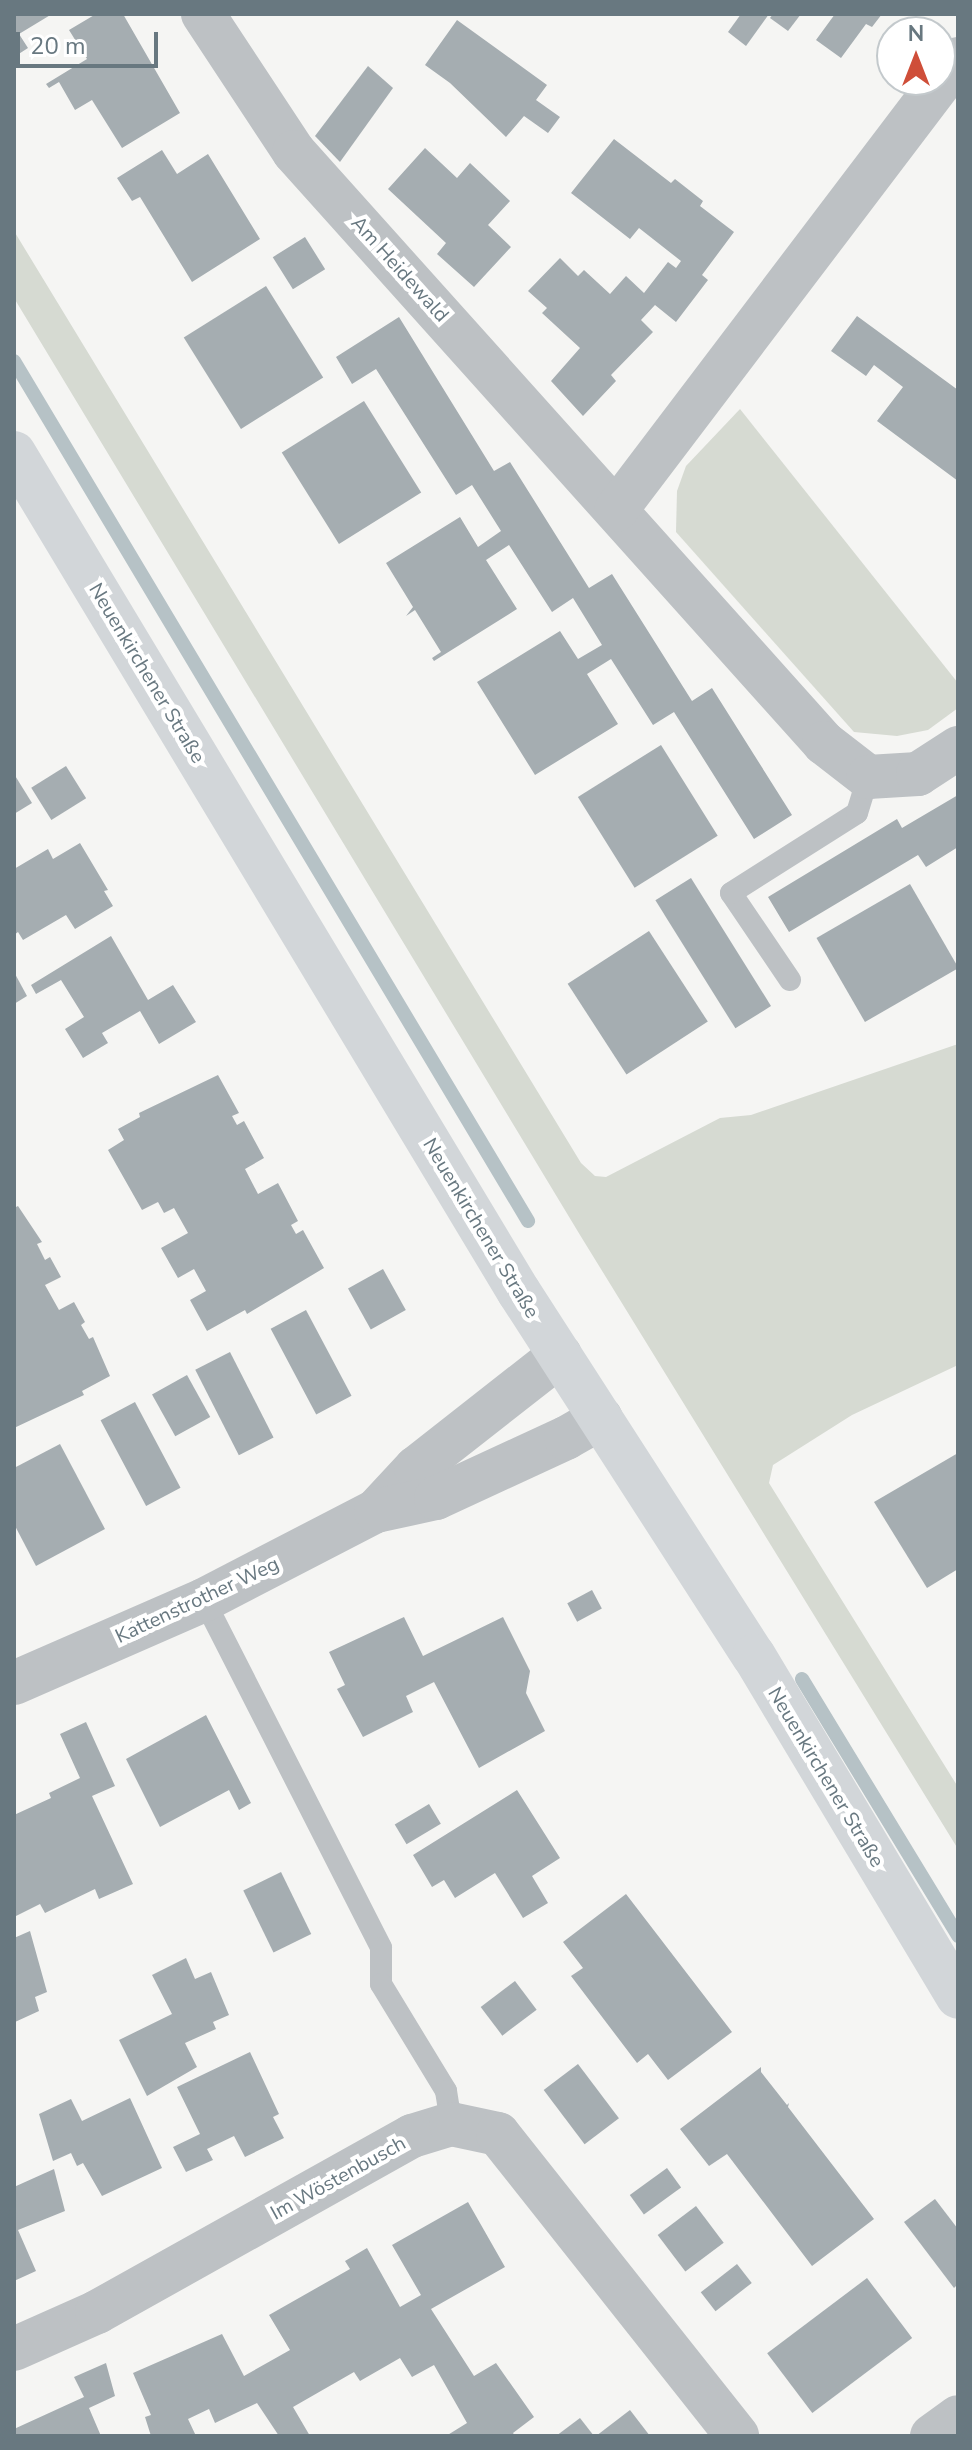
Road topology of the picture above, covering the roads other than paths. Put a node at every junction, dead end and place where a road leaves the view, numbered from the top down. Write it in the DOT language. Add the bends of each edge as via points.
graph roads {
  1 [pos="203,14"];
  2 [pos="958,59"];
  3 [pos="14,453"];
  4 [pos="616,510"];
  5 [pos="958,748"];
  6 [pos="868,777"];
  7 [pos="790,980"];
  8 [pos="560,1355"];
  9 [pos="601,1418"];
  10 [pos="376,1511"];
  11 [pos="204,1600"];
  12 [pos="14,1683"];
  13 [pos="958,1997"];
  14 [pos="451,2124"];
  15 [pos="14,2349"];
  16 [pos="958,2417"];
  17 [pos="737,2436"];
  18 [pos="932,2436"];
  1 -- 4 [label="street, Am Heidewald" via="294,152"];
  2 -- 4 [label="street"];
  3 -- 8 [label="main road, Neuenkirchener Straße"];
  4 -- 6 [label="street, Am Heidewald" via="824,743"];
  5 -- 6 [label="street" via="918,774"];
  6 -- 7 [label="lane" via="857,813 731,893"];
  8 -- 9 [label="main road, Neuenkirchener Straße"];
  8 -- 10 [label="street, Kattenstrother Weg" via="416,1468"];
  9 -- 10 [label="street, Kattenstrother Weg" via="436,1498"];
  9 -- 13 [label="main road, Neuenkirchener Straße" via="754,1656"];
  10 -- 11 [label="street, Kattenstrother Weg"];
  11 -- 12 [label="street, Kattenstrother Weg"];
  11 -- 14 [label="lane" via="381,1948 381,1984 446,2091"];
  14 -- 15 [label="street, Im Wöstenbusch" via="412,2136 97,2312"];
  14 -- 17 [label="street, Im Wöstenbusch" via="498,2134"];
  16 -- 18 [label="street"];
}
